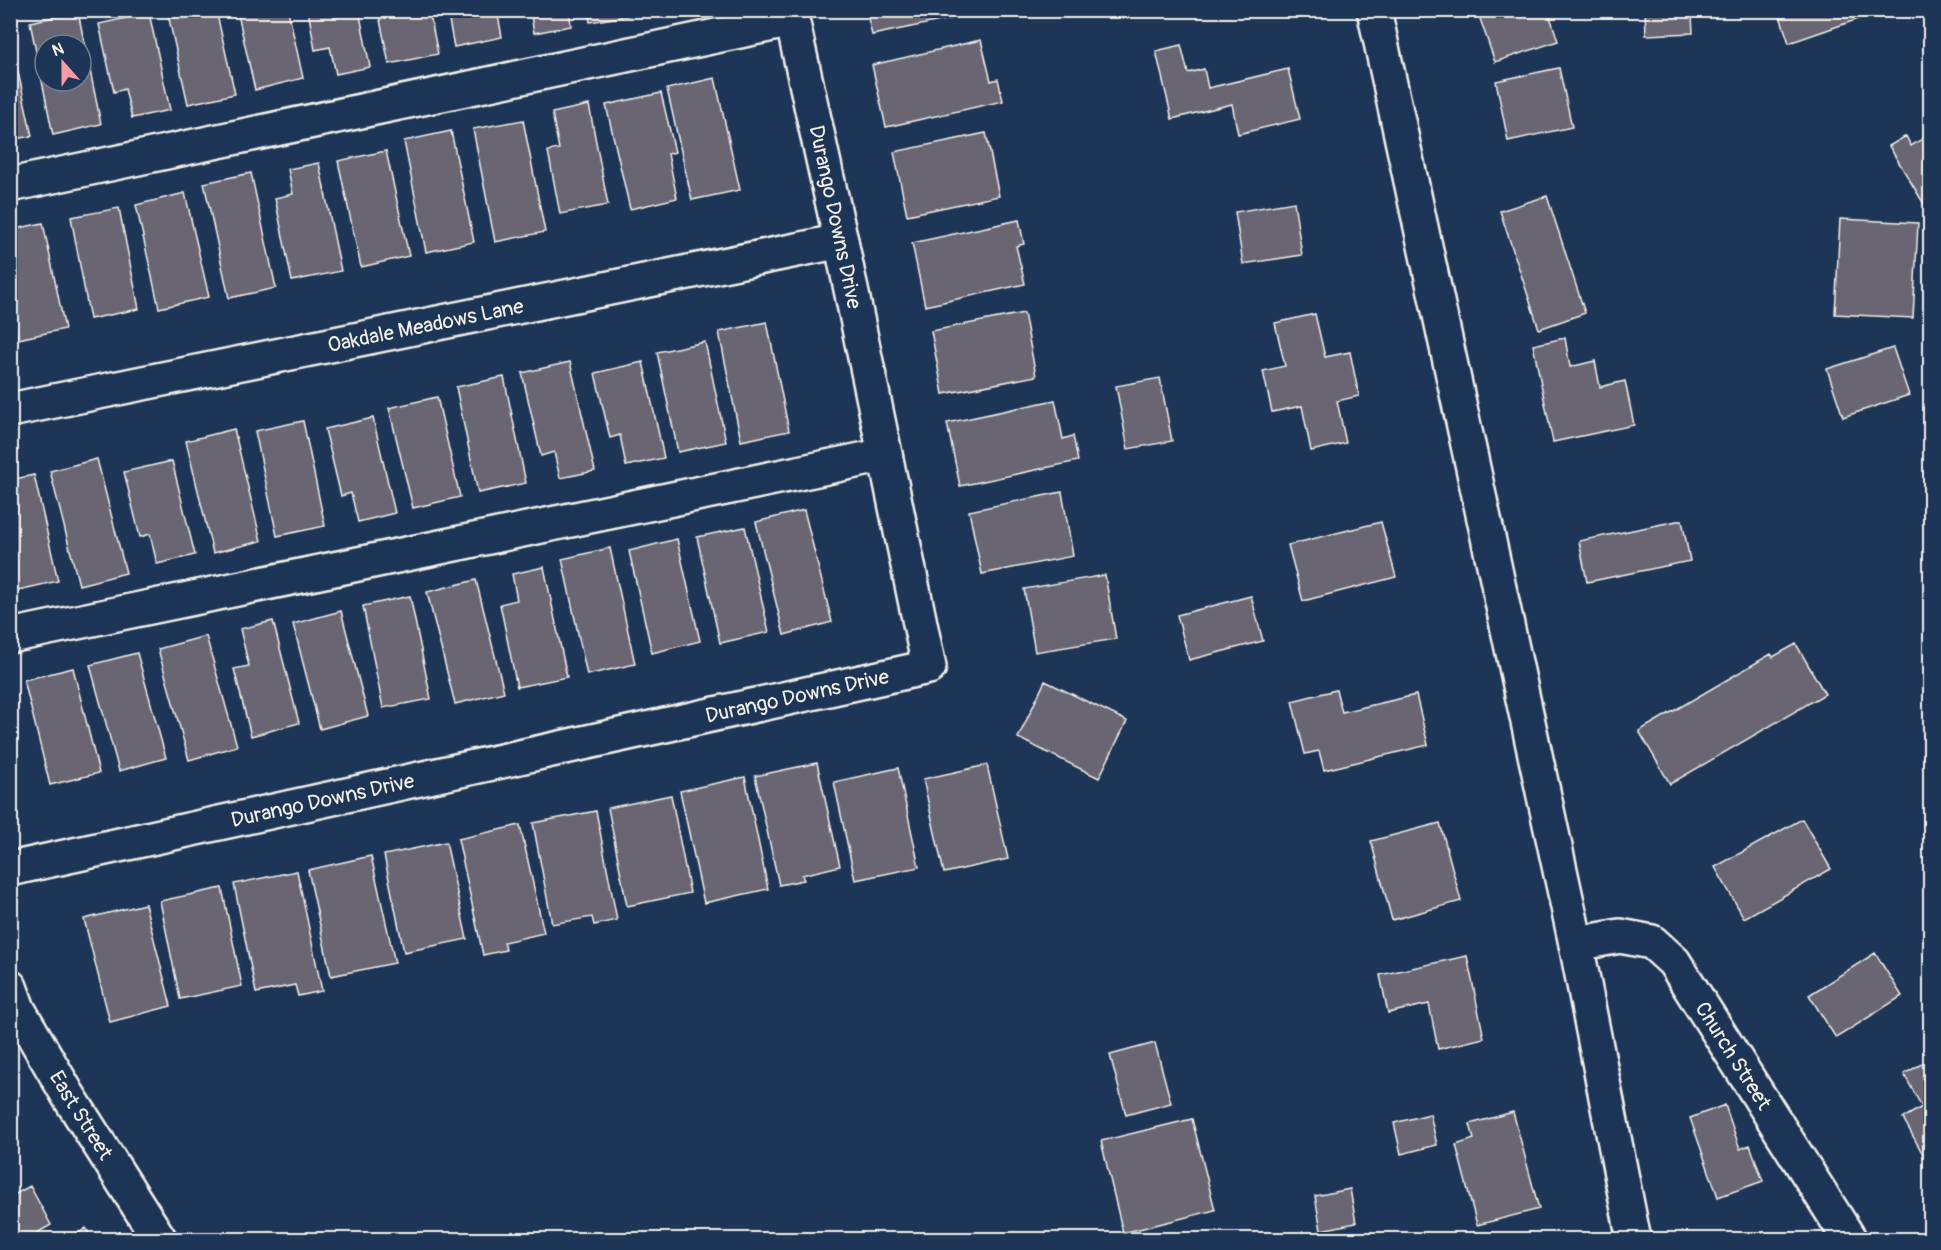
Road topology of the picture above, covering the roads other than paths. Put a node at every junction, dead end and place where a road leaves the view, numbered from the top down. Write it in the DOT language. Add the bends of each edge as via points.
graph roads {
  1 [pos="1374,10"];
  2 [pos="791,15"];
  3 [pos="10,185"];
  4 [pos="841,241"];
  5 [pos="10,410"];
  6 [pos="885,455"];
  7 [pos="10,636"];
  8 [pos="10,869"];
  9 [pos="1576,944"];
  10 [pos="10,987"];
  11 [pos="159,1239"];
  12 [pos="1634,1239"];
  13 [pos="1850,1239"];
  1 -- 9 [label="street"];
  2 -- 3 [label="street"];
  2 -- 4 [label="street, Durango Downs Drive"];
  4 -- 5 [label="street, Oakdale Meadows Lane"];
  4 -- 6 [label="street, Durango Downs Drive"];
  6 -- 7 [label="street"];
  6 -- 8 [label="street, Durango Downs Drive" via="929,667"];
  9 -- 12 [label="street"];
  9 -- 13 [label="street, Church Street" via="1620,936 1631,938 1652,942 1674,962"];
  10 -- 11 [label="street, East Street" via="18,1009 68,1095"];
}
